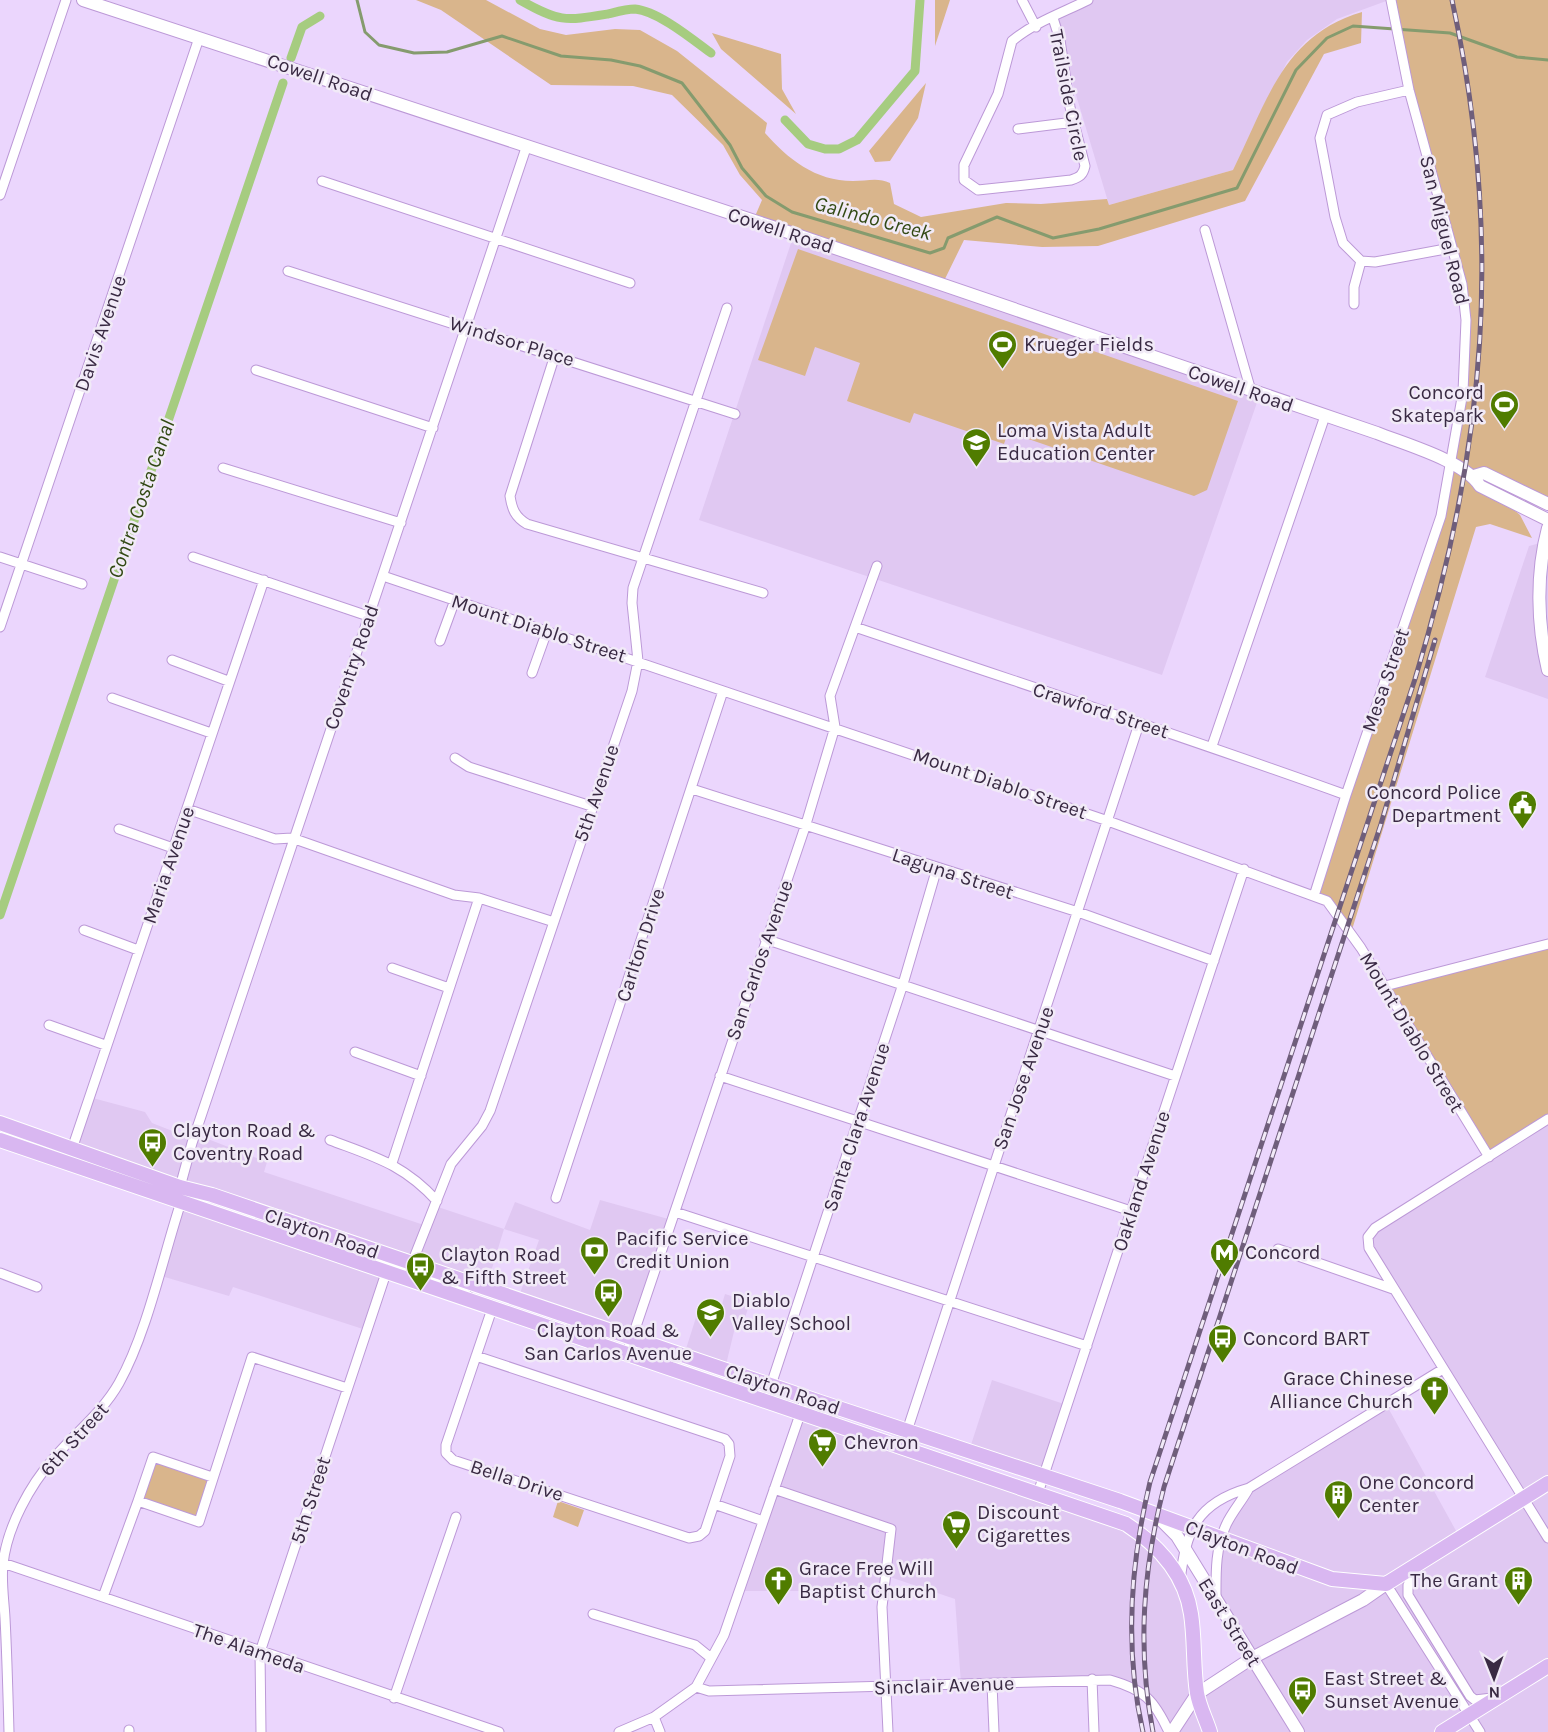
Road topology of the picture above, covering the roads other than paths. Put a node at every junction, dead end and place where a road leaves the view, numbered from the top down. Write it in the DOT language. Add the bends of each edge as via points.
graph roads {
  1 [pos="66,0"];
  2 [pos="83,0"];
  3 [pos="1022,0"];
  4 [pos="1088,0"];
  5 [pos="1391,0"];
  6 [pos="114,5"];
  7 [pos="1053,18"];
  8 [pos="1036,27"];
  9 [pos="199,38"];
  10 [pos="1409,90"];
  11 [pos="1074,122"];
  12 [pos="1018,129"];
  13 [pos="526,148"];
  14 [pos="322,181"];
  15 [pos="0,195"];
  16 [pos="1206,230"];
  17 [pos="496,237"];
  18 [pos="1451,248"];
  19 [pos="1361,261"];
  20 [pos="288,271"];
  21 [pos="630,283"];
  22 [pos="1354,304"];
  23 [pos="727,308"];
  24 [pos="466,327"];
  25 [pos="555,355"];
  26 [pos="256,370"];
  27 [pos="1251,391"];
  28 [pos="695,400"];
  29 [pos="735,414"];
  30 [pos="1325,416"];
  31 [pos="433,428"];
  32 [pos="1452,464"];
  33 [pos="223,468"];
  34 [pos="1474,476"];
  35 [pos="1548,504"];
  36 [pos="1548,520"];
  37 [pos="401,523"];
  38 [pos="1548,528"];
  39 [pos="642,555"];
  40 [pos="0,557"];
  41 [pos="193,557"];
  42 [pos="22,564"];
  43 [pos="877,566"];
  44 [pos="383,576"];
  45 [pos="264,580"];
  46 [pos="82,584"];
  47 [pos="764,592"];
  48 [pos="455,600"];
  49 [pos="368,616"];
  50 [pos="0,627"];
  51 [pos="855,627"];
  52 [pos="547,631"];
  53 [pos="440,641"];
  54 [pos="172,660"];
  55 [pos="638,661"];
  56 [pos="1548,670"];
  57 [pos="532,673"];
  58 [pos="228,681"];
  59 [pos="723,691"];
  60 [pos="112,698"];
  61 [pos="1139,724"];
  62 [pos="835,727"];
  63 [pos="211,733"];
  64 [pos="1212,746"];
  65 [pos="455,758"];
  66 [pos="692,789"];
  67 [pos="1346,795"];
  68 [pos="591,806"];
  69 [pos="188,809"];
  70 [pos="1108,821"];
  71 [pos="806,824"];
  72 [pos="119,829"];
  73 [pos="292,838"];
  74 [pos="173,848"];
  75 [pos="937,868"];
  76 [pos="1244,869"];
  77 [pos="1314,896"];
  78 [pos="479,898"];
  79 [pos="1078,912"];
  80 [pos="554,922"];
  81 [pos="84,930"];
  82 [pos="765,939"];
  83 [pos="1548,944"];
  84 [pos="138,950"];
  85 [pos="1214,961"];
  86 [pos="392,968"];
  87 [pos="903,984"];
  88 [pos="1384,986"];
  89 [pos="449,988"];
  90 [pos="49,1025"];
  91 [pos="1040,1030"];
  92 [pos="105,1045"];
  93 [pos="355,1052"];
  94 [pos="421,1076"];
  95 [pos="720,1076"];
  96 [pos="1176,1077"];
  97 [pos="1548,1119"];
  98 [pos="858,1121"];
  99 [pos="0,1123"];
  100 [pos="0,1140"];
  101 [pos="330,1140"];
  102 [pos="72,1149"];
  103 [pos="1489,1157"];
  104 [pos="392,1163"];
  105 [pos="994,1165"];
  106 [pos="180,1187"];
  107 [pos="556,1198"];
  108 [pos="437,1201"];
  109 [pos="181,1202"];
  110 [pos="1131,1211"];
  111 [pos="675,1212"];
  112 [pos="1278,1249"];
  113 [pos="334,1255"];
  114 [pos="813,1257"];
  115 [pos="412,1263"];
  116 [pos="0,1273"];
  117 [pos="386,1273"];
  118 [pos="37,1287"];
  119 [pos="1394,1289"];
  120 [pos="948,1301"];
  121 [pos="474,1303"];
  122 [pos="492,1309"];
  123 [pos="633,1337"];
  124 [pos="1087,1347"];
  125 [pos="627,1353"];
  126 [pos="476,1356"];
  127 [pos="1443,1369"];
  128 [pos="771,1385"];
  129 [pos="347,1388"];
  130 [pos="806,1397"];
  131 [pos="800,1413"];
  132 [pos="907,1431"];
  133 [pos="1044,1475"];
  134 [pos="212,1477"];
  135 [pos="1548,1483"];
  136 [pos="1249,1488"];
  137 [pos="774,1489"];
  138 [pos="1038,1494"];
  139 [pos="1524,1498"];
  140 [pos="138,1501"];
  141 [pos="714,1504"];
  142 [pos="1158,1516"];
  143 [pos="456,1518"];
  144 [pos="763,1521"];
  145 [pos="1191,1527"];
  146 [pos="1548,1538"];
  147 [pos="1221,1539"];
  148 [pos="1184,1547"];
  149 [pos="2,1562"];
  150 [pos="1421,1563"];
  151 [pos="1180,1582"];
  152 [pos="1386,1584"];
  153 [pos="102,1597"];
  154 [pos="1216,1600"];
  155 [pos="593,1614"];
  156 [pos="260,1652"];
  157 [pos="711,1658"];
  158 [pos="1252,1658"];
  159 [pos="1548,1666"];
  160 [pos="1092,1679"];
  161 [pos="992,1684"];
  162 [pos="696,1687"];
  163 [pos="886,1687"];
  164 [pos="1197,1694"];
  165 [pos="394,1698"];
  166 [pos="1496,1698"];
  167 [pos="1469,1715"];
  168 [pos="654,1717"];
  169 [pos="9,1732"];
  170 [pos="261,1732"];
  171 [pos="499,1732"];
  172 [pos="619,1732"];
  173 [pos="660,1732"];
  174 [pos="888,1732"];
  175 [pos="994,1732"];
  176 [pos="1094,1732"];
  177 [pos="1170,1732"];
  178 [pos="1210,1732"];
  179 [pos="1299,1732"];
  180 [pos="1442,1732"];
  181 [pos="1480,1732"];
  1 -- 15 [label="street"];
  2 -- 6 [label="street, Cowell Road"];
  3 -- 8 [label="street"];
  4 -- 7 [label="street"];
  5 -- 10 [label="street, San Miguel Road"];
  6 -- 9 [label="street, Cowell Road"];
  7 -- 8 [label="street, Trailside Circle"];
  7 -- 11 [label="street, Trailside Circle"];
  8 -- 11 [label="street, Trailside Circle" via="1012,41 998,94 964,165 964,180 978,190 989,191 1080,177 1085,166"];
  9 -- 13 [label="street, Cowell Road"];
  9 -- 42 [label="street, Davis Avenue"];
  10 -- 18 [label="street, San Miguel Road"];
  10 -- 19 [label="street" via="1357,102 1327,115 1320,138 1343,243"];
  11 -- 12 [label="street"];
  13 -- 17 [label="street, Coventry Road"];
  13 -- 27 [label="street, Cowell Road" via="804,237"];
  14 -- 17 [label="street"];
  16 -- 27 [label="street"];
  17 -- 21 [label="street"];
  17 -- 24 [label="street, Coventry Road"];
  18 -- 19 [label="street"];
  18 -- 32 [label="street, San Miguel Road" via="1467,320 1463,392"];
  19 -- 22 [label="street" via="1353,287"];
  20 -- 24 [label="street, Windsor Place"];
  23 -- 28 [label="street, 5th Avenue"];
  24 -- 25 [label="street, Windsor Place"];
  24 -- 31 [label="street, Coventry Road"];
  25 -- 28 [label="street, Windsor Place"];
  25 -- 39 [label="street" via="510,496 512,510 527,524"];
  26 -- 31 [label="street"];
  27 -- 30 [label="street, Cowell Road"];
  28 -- 29 [label="street, Windsor Place"];
  28 -- 39 [label="street, 5th Avenue"];
  30 -- 32 [label="street, Cowell Road"];
  30 -- 64 [label="street"];
  31 -- 37 [label="street, Coventry Road"];
  32 -- 34 [label="street, Cowell Road"];
  32 -- 67 [label="street, Mesa Street" via="1441,516"];
  33 -- 37 [label="street"];
  34 -- 35 [label="street, Cowell Road" via="1484,473"];
  34 -- 36 [label="street, Cowell Road" via="1479,486"];
  37 -- 44 [label="street, Coventry Road"];
  38 -- 56 [label="street" via="1541,553 1539,608"];
  39 -- 47 [label="street"];
  39 -- 55 [label="street, 5th Avenue" via="632,603"];
  40 -- 42 [label="street"];
  41 -- 45 [label="street"];
  42 -- 46 [label="street"];
  42 -- 50 [label="street, Davis Avenue"];
  43 -- 51 [label="street, San Carlos Avenue"];
  44 -- 48 [label="street, Mount Diablo Street"];
  44 -- 49 [label="street, Coventry Road"];
  45 -- 49 [label="street"];
  45 -- 58 [label="street, Maria Avenue"];
  48 -- 52 [label="street, Mount Diablo Street"];
  48 -- 53 [label="street"];
  49 -- 73 [label="street, Coventry Road"];
  51 -- 61 [label="street, Crawford Street"];
  51 -- 62 [label="street, San Carlos Avenue" via="830,696"];
  52 -- 55 [label="street, Mount Diablo Street"];
  52 -- 57 [label="street"];
  54 -- 58 [label="street"];
  55 -- 59 [label="street, Mount Diablo Street"];
  55 -- 68 [label="street, 5th Avenue" via="632,691"];
  58 -- 63 [label="street, Maria Avenue"];
  59 -- 62 [label="street, Mount Diablo Street"];
  59 -- 66 [label="street, Carlton Drive"];
  60 -- 63 [label="street"];
  61 -- 64 [label="street, Crawford Street"];
  61 -- 70 [label="street, San Jose Avenue"];
  62 -- 70 [label="street, Mount Diablo Street"];
  62 -- 71 [label="street, San Carlos Avenue"];
  63 -- 69 [label="street, Maria Avenue"];
  64 -- 67 [label="street, Crawford Street"];
  65 -- 68 [label="street" via="469,767"];
  66 -- 71 [label="street, Laguna Street"];
  66 -- 107 [label="street, Carlton Drive"];
  67 -- 77 [label="street, Mesa Street"];
  68 -- 80 [label="street, 5th Avenue"];
  69 -- 73 [label="street" via="275,839"];
  69 -- 74 [label="street, Maria Avenue"];
  70 -- 76 [label="street, Mount Diablo Street"];
  70 -- 79 [label="street, San Jose Avenue"];
  71 -- 75 [label="street, Laguna Street"];
  71 -- 82 [label="street, San Carlos Avenue"];
  72 -- 74 [label="street"];
  73 -- 78 [label="street" via="454,896"];
  73 -- 106 [label="street, Coventry Road"];
  74 -- 84 [label="street, Maria Avenue"];
  75 -- 79 [label="street, Laguna Street"];
  75 -- 87 [label="street, Santa Clara Avenue"];
  76 -- 77 [label="street, Mount Diablo Street"];
  76 -- 85 [label="street, Oakland Avenue"];
  77 -- 88 [label="street, Mount Diablo Street" via="1327,901"];
  78 -- 80 [label="street"];
  78 -- 89 [label="street"];
  79 -- 85 [label="street, Laguna Street"];
  79 -- 91 [label="street, San Jose Avenue"];
  80 -- 108 [label="street, 5th Avenue" via="490,1111 451,1164"];
  81 -- 84 [label="street"];
  82 -- 87 [label="street"];
  82 -- 95 [label="street, San Carlos Avenue"];
  83 -- 88 [label="street"];
  84 -- 92 [label="street, Maria Avenue"];
  85 -- 96 [label="street, Oakland Avenue"];
  86 -- 89 [label="street"];
  87 -- 91 [label="street"];
  87 -- 98 [label="street, Santa Clara Avenue"];
  88 -- 103 [label="street, Mount Diablo Street"];
  89 -- 94 [label="street"];
  90 -- 92 [label="street"];
  91 -- 96 [label="street"];
  91 -- 105 [label="street, San Jose Avenue"];
  92 -- 102 [label="street, Maria Avenue"];
  93 -- 94 [label="street"];
  94 -- 104 [label="street"];
  95 -- 98 [label="street"];
  95 -- 111 [label="street, San Carlos Avenue"];
  96 -- 110 [label="street, Oakland Avenue"];
  97 -- 103 [label="street"];
  98 -- 105 [label="street"];
  98 -- 114 [label="street, Santa Clara Avenue"];
  99 -- 102 [label="main road, Clayton Road"];
  100 -- 109 [label="main road, Clayton Road"];
  101 -- 104 [label="street"];
  102 -- 106 [label="main road, Clayton Road"];
  103 -- 119 [label="street" via="1375,1228 1368,1237 1369,1248"];
  104 -- 108 [label="street"];
  105 -- 110 [label="street"];
  105 -- 120 [label="street, San Jose Avenue"];
  106 -- 109 [label="street, 6th Street"];
  106 -- 115 [label="main road, Clayton Road"];
  108 -- 115 [label="street, 5th Avenue"];
  109 -- 113 [label="main road, Clayton Road"];
  109 -- 149 [label="street, 6th Street" via="137,1342 120,1382 93,1420 55,1456 36,1482"];
  110 -- 124 [label="street, Oakland Avenue"];
  111 -- 114 [label="street"];
  111 -- 123 [label="street, San Carlos Avenue"];
  112 -- 119 [label="street"];
  113 -- 115 [label="street" via="356,1253 398,1268"];
  113 -- 117 [label="main road, Clayton Road"];
  114 -- 120 [label="street"];
  114 -- 128 [label="street, Santa Clara Avenue"];
  115 -- 121 [label="street" via="422,1275 463,1289"];
  115 -- 123 [label="main road, Clayton Road"];
  116 -- 118 [label="street"];
  117 -- 121 [label="main road, Clayton Road"];
  117 -- 129 [label="street, 5th Street"];
  119 -- 127 [label="street"];
  120 -- 124 [label="street"];
  120 -- 132 [label="street, San Jose Avenue"];
  121 -- 122 [label="main road, Clayton Road"];
  122 -- 125 [label="main road, Clayton Road"];
  122 -- 126 [label="street, Bella Drive"];
  123 -- 125 [label="street, San Carlos Avenue"];
  123 -- 128 [label="main road, Clayton Road"];
  124 -- 133 [label="street, Oakland Avenue"];
  125 -- 131 [label="main road, Clayton Road"];
  126 -- 141 [label="street, Bella Drive" via="725,1439 730,1456"];
  126 -- 141 [label="street, Bella Drive" via="446,1445 446,1453 453,1460 689,1538 705,1531"];
  127 -- 136 [label="street"];
  127 -- 139 [label="street"];
  128 -- 130 [label="main road, Clayton Road"];
  129 -- 134 [label="street" via="252,1357"];
  129 -- 156 [label="street, 5th Street"];
  130 -- 131 [label="street"];
  130 -- 132 [label="main road, Clayton Road"];
  131 -- 137 [label="street"];
  131 -- 138 [label="main road, Clayton Road"];
  132 -- 133 [label="main road, Clayton Road"];
  133 -- 138 [label="street, Oakland Avenue"];
  133 -- 142 [label="main road, Clayton Road"];
  134 -- 140 [label="street" via="153,1457"];
  134 -- 140 [label="street" via="198,1522"];
  135 -- 139 [label="main road"];
  136 -- 145 [label="street" via="1215,1505"];
  136 -- 147 [label="street"];
  137 -- 144 [label="street"];
  137 -- 163 [label="street" via="891,1529 882,1607"];
  138 -- 151 [label="main road, Clayton Road" via="1126,1524 1158,1548"];
  139 -- 146 [label="street"];
  139 -- 150 [label="main road"];
  140 -- 153 [label="street"];
  141 -- 144 [label="street"];
  142 -- 145 [label="main road, Clayton Road"];
  142 -- 148 [label="street, East Street"];
  143 -- 165 [label="street"];
  144 -- 157 [label="street" via="724,1635"];
  145 -- 147 [label="main road, Clayton Road"];
  145 -- 148 [label="street"];
  147 -- 152 [label="main road, Clayton Road" via="1332,1579"];
  147 -- 154 [label="street" via="1215,1560"];
  148 -- 151 [label="street"];
  148 -- 154 [label="street, East Street"];
  149 -- 153 [label="street, The Alameda"];
  149 -- 169 [label="street, 6th Street"];
  150 -- 152 [label="main road"];
  150 -- 166 [label="street" via="1408,1585 1408,1595 1470,1696 1475,1700"];
  151 -- 164 [label="main road, Clayton Road" via="1191,1613"];
  152 -- 158 [label="street"];
  152 -- 167 [label="street"];
  153 -- 156 [label="street, The Alameda"];
  154 -- 158 [label="street, East Street"];
  155 -- 157 [label="street" via="694,1645"];
  156 -- 165 [label="street, The Alameda"];
  156 -- 170 [label="street, 5th Street"];
  157 -- 162 [label="street"];
  158 -- 164 [label="street"];
  158 -- 179 [label="street, East Street"];
  159 -- 166 [label="main road"];
  160 -- 161 [label="street, Sinclair Avenue"];
  160 -- 176 [label="street"];
  160 -- 177 [label="street, Sinclair Avenue" via="1125,1684 1151,1700"];
  161 -- 163 [label="street, Sinclair Avenue"];
  161 -- 175 [label="street"];
  162 -- 163 [label="street, Sinclair Avenue" via="710,1692"];
  162 -- 168 [label="street"];
  163 -- 174 [label="street"];
  164 -- 177 [label="street"];
  164 -- 178 [label="main road, Clayton Road"];
  165 -- 171 [label="street, The Alameda"];
  166 -- 167 [label="main road"];
  167 -- 180 [label="main road"];
  167 -- 181 [label="street"];
  168 -- 172 [label="street"];
  168 -- 173 [label="street"];
}
